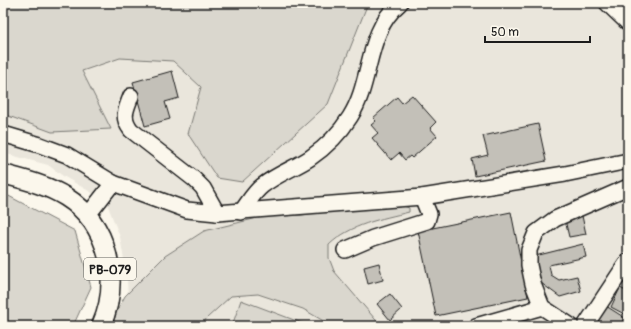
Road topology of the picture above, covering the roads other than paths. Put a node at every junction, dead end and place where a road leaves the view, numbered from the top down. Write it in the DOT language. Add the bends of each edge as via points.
graph roads {
  1 [pos="400,3"];
  2 [pos="607,3"];
  3 [pos="628,23"];
  4 [pos="131,96"];
  5 [pos="3,134"];
  6 [pos="628,160"];
  7 [pos="3,174"];
  8 [pos="113,183"];
  9 [pos="628,187"];
  10 [pos="422,197"];
  11 [pos="241,212"];
  12 [pos="217,213"];
  13 [pos="88,215"];
  14 [pos="345,250"];
  15 [pos="628,261"];
  16 [pos="542,307"];
  17 [pos="101,326"];
  18 [pos="476,326"];
  19 [pos="571,326"];
  20 [pos="585,326"];
  1 -- 11 [label="street" via="383,25 373,46 361,92 351,115 335,138 310,158 261,186"];
  2 -- 3 [label="street"];
  4 -- 12 [label="street" via="125,115 126,123 131,130 194,178 203,188"];
  5 -- 8 [label="street" via="67,155"];
  6 -- 10 [label="street" via="564,174"];
  7 -- 13 [label="main road, PB-079" via="53,190 67,197"];
  8 -- 12 [label="street" via="187,210"];
  8 -- 13 [label="street"];
  9 -- 16 [label="street" via="555,219 536,233 529,250 528,265"];
  10 -- 11 [label="street"];
  10 -- 14 [label="street" via="429,214 427,221"];
  11 -- 12 [label="street"];
  13 -- 17 [label="main road, PB-079" via="99,233 111,272 110,301"];
  15 -- 20 [label="street"];
  16 -- 18 [label="street"];
  16 -- 19 [label="street"];
}
